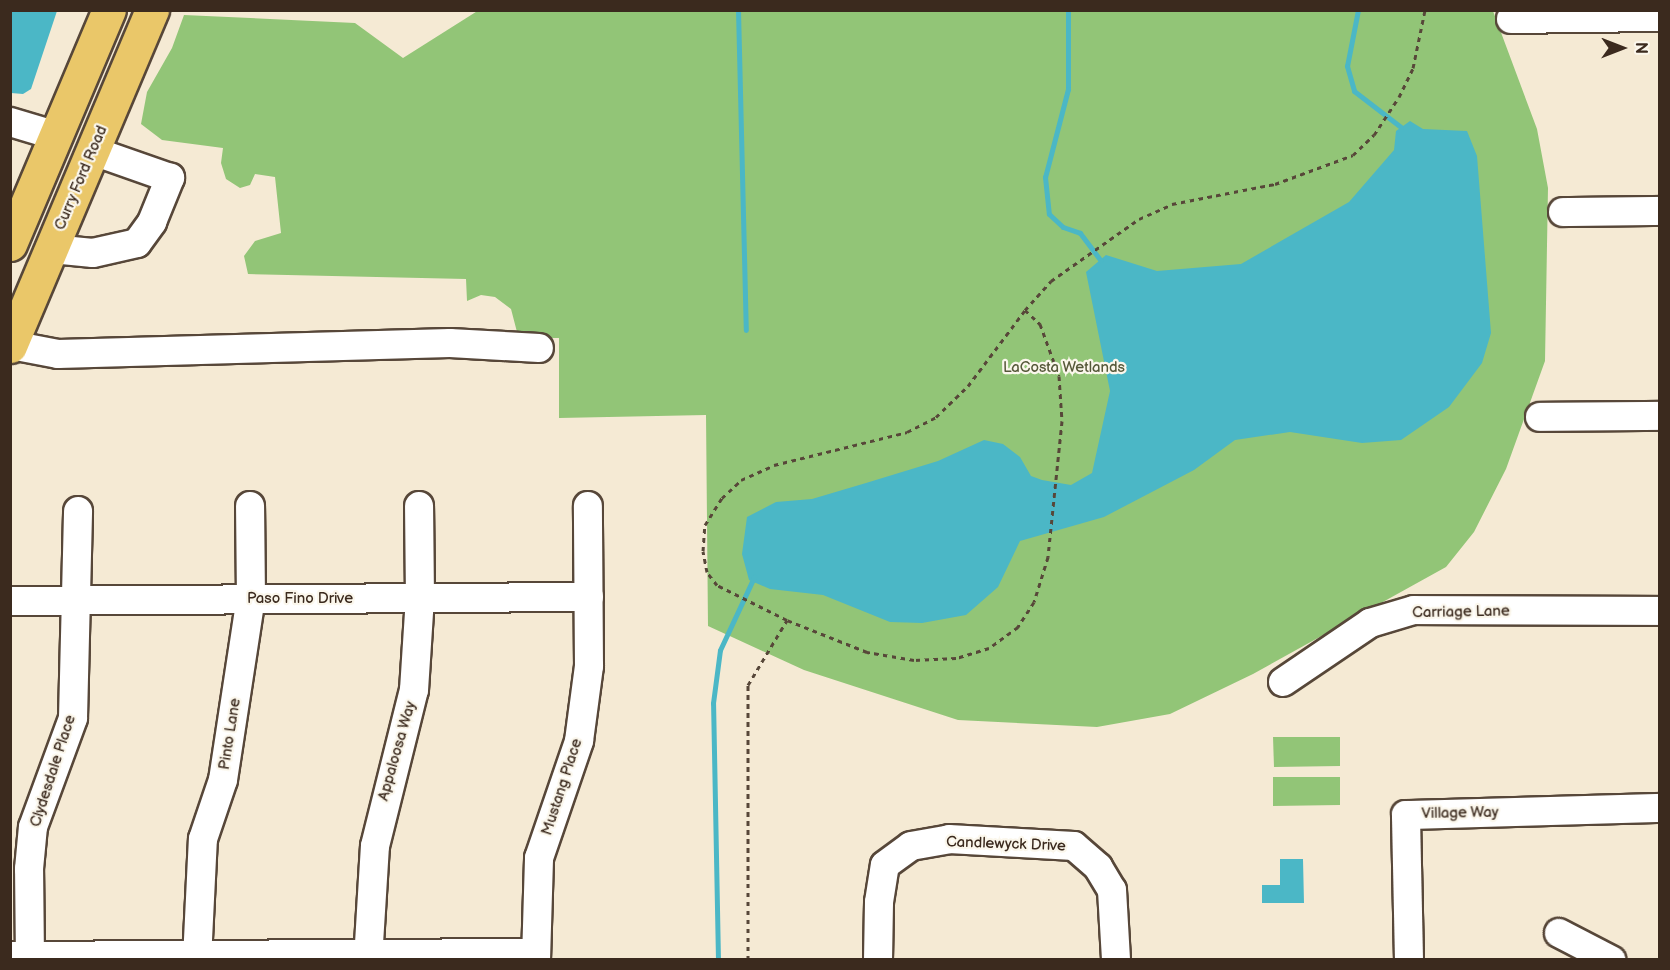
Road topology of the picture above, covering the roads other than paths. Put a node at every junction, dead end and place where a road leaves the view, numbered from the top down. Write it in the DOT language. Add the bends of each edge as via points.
graph roads {
  1 [pos="109,10"];
  2 [pos="135,10"];
  3 [pos="152,10"];
  4 [pos="1659,17"];
  5 [pos="1510,19"];
  6 [pos="10,122"];
  7 [pos="57,136"];
  8 [pos="93,151"];
  9 [pos="1659,211"];
  10 [pos="1563,212"];
  11 [pos="10,244"];
  12 [pos="52,249"];
  13 [pos="11,346"];
  14 [pos="538,348"];
  15 [pos="1659,416"];
  16 [pos="1540,417"];
  17 [pos="250,506"];
  18 [pos="419,506"];
  19 [pos="588,506"];
  20 [pos="78,511"];
  21 [pos="589,597"];
  22 [pos="251,598"];
  23 [pos="420,598"];
  24 [pos="78,600"];
  25 [pos="10,601"];
  26 [pos="1659,611"];
  27 [pos="1283,682"];
  28 [pos="1659,808"];
  29 [pos="1559,933"];
  30 [pos="878,946"];
  31 [pos="368,956"];
  32 [pos="536,956"];
  33 [pos="24,957"];
  34 [pos="197,958"];
  35 [pos="1116,960"];
  36 [pos="1409,960"];
  37 [pos="1611,960"];
  1 -- 7 [label="main road"];
  2 -- 8 [label="main road" via="103,87"];
  3 -- 8 [label="main road, Curry Ford Road"];
  4 -- 5 [label="street"];
  6 -- 7 [label="street"];
  7 -- 11 [label="main road"];
  8 -- 12 [label="main road, Curry Ford Road"];
  8 -- 12 [label="street" via="170,178 152,222 137,243 93,253"];
  9 -- 10 [label="street"];
  12 -- 13 [label="main road, Curry Ford Road"];
  13 -- 14 [label="street" via="58,354 450,344"];
  15 -- 16 [label="street"];
  17 -- 22 [label="street, Pinto Lane"];
  18 -- 23 [label="street, Appaloosa Way"];
  19 -- 21 [label="street, Mustang Place"];
  20 -- 24 [label="street, Clydesdale Place"];
  21 -- 23 [label="street, Paso Fino Drive"];
  21 -- 32 [label="street, Mustang Place" via="584,713 579,741 539,858"];
  22 -- 23 [label="street, Paso Fino Drive"];
  22 -- 24 [label="street, Paso Fino Drive"];
  22 -- 34 [label="street, Pinto Lane" via="223,780 203,839"];
  23 -- 31 [label="street, Appaloosa Way" via="414,690 375,846"];
  24 -- 25 [label="street, Paso Fino Drive"];
  24 -- 33 [label="street, Clydesdale Place" via="73,718 33,827"];
  26 -- 27 [label="street, Carriage Lane" via="1414,610 1370,623"];
  28 -- 36 [label="street, Village Way" via="1406,815"];
  29 -- 37 [label="street"];
  30 -- 35 [label="street, Candlewyck Drive" via="885,865 911,846 949,839 1074,846 1098,867 1112,890"];
  31 -- 32 [label="street"];
  31 -- 34 [label="street"];
  33 -- 34 [label="street"];
}
